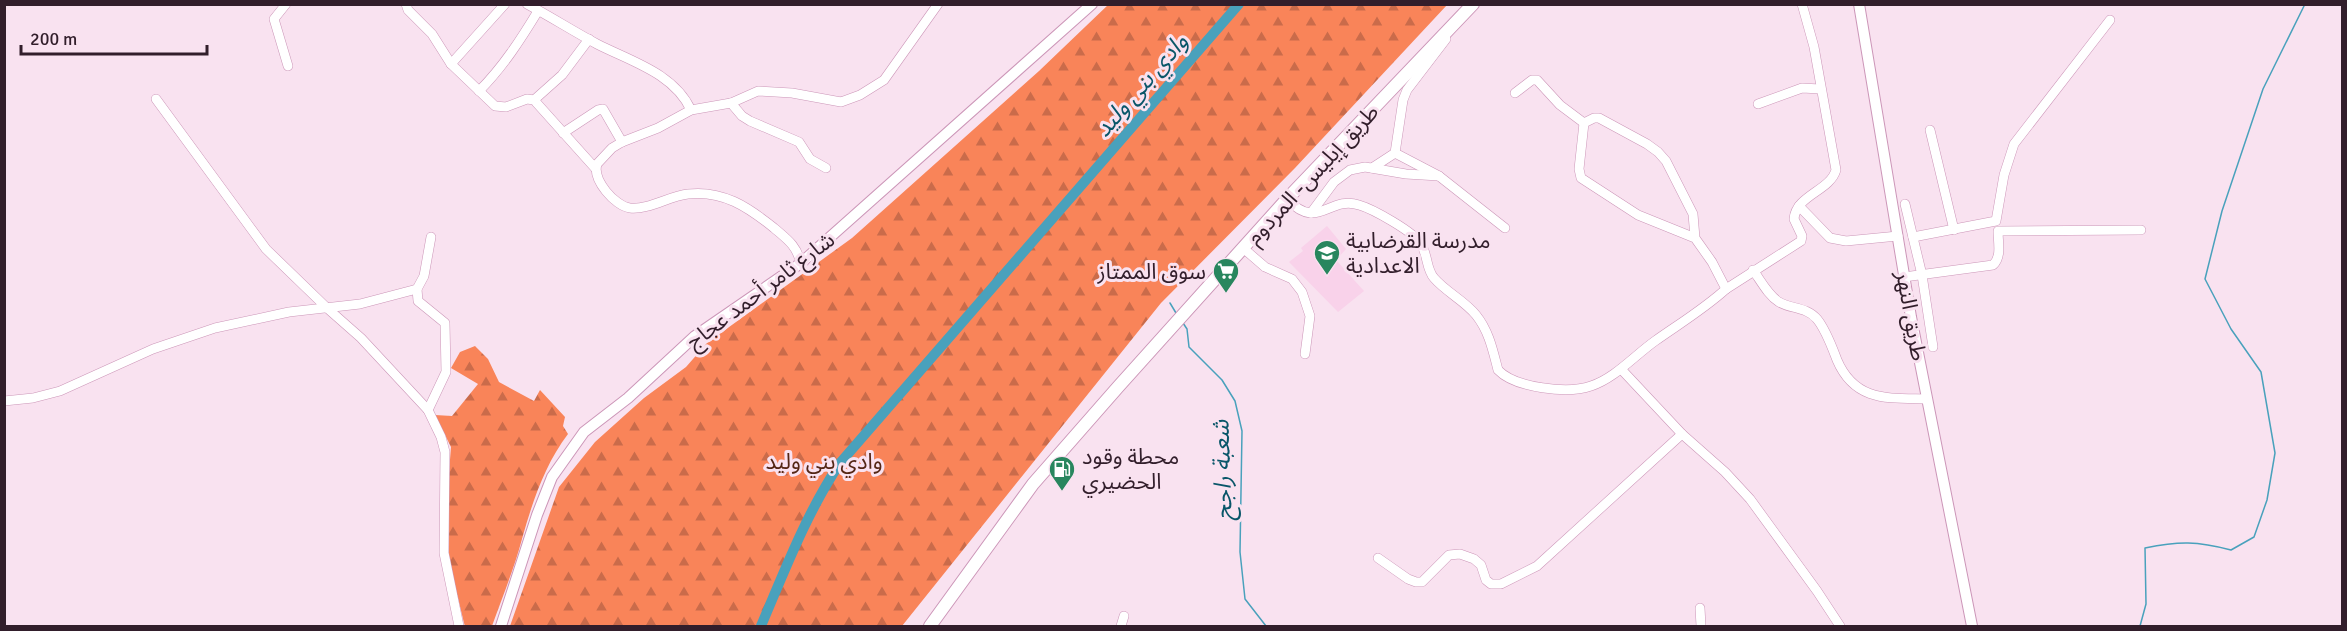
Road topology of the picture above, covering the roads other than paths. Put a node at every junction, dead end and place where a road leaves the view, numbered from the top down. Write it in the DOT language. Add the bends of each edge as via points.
graph roads {
  1 [pos="286,4"];
  2 [pos="406,4"];
  3 [pos="505,4"];
  4 [pos="527,4"];
  5 [pos="938,4"];
  6 [pos="1092,4"];
  7 [pos="1473,4"];
  8 [pos="1480,4"];
  9 [pos="1802,4"];
  10 [pos="1859,4"];
  11 [pos="538,11"];
  12 [pos="2110,20"];
  13 [pos="1452,29"];
  14 [pos="589,39"];
  15 [pos="451,64"];
  16 [pos="288,66"];
  17 [pos="1820,89"];
  18 [pos="479,91"];
  19 [pos="1515,93"];
  20 [pos="156,99"];
  21 [pos="534,100"];
  22 [pos="731,103"];
  23 [pos="1758,104"];
  24 [pos="691,110"];
  25 [pos="1584,123"];
  26 [pos="1930,130"];
  27 [pos="563,133"];
  28 [pos="622,142"];
  29 [pos="1395,153"];
  30 [pos="595,168"];
  31 [pos="826,168"];
  32 [pos="1372,168"];
  33 [pos="1439,176"];
  34 [pos="1287,199"];
  35 [pos="1905,204"];
  36 [pos="1799,206"];
  37 [pos="1311,213"];
  38 [pos="1997,226"];
  39 [pos="1505,228"];
  40 [pos="1954,230"];
  41 [pos="2141,230"];
  42 [pos="1898,236"];
  43 [pos="430,237"];
  44 [pos="1913,237"];
  45 [pos="1695,238"];
  46 [pos="1243,248"];
  47 [pos="801,263"];
  48 [pos="1753,270"];
  49 [pos="1922,275"];
  50 [pos="1904,277"];
  51 [pos="1726,289"];
  52 [pos="417,290"];
  53 [pos="327,308"];
  54 [pos="1933,347"];
  55 [pos="1305,354"];
  56 [pos="1621,369"];
  57 [pos="1927,399"];
  58 [pos="4,401"];
  59 [pos="428,410"];
  60 [pos="1682,434"];
  61 [pos="1378,558"];
  62 [pos="1700,608"];
  63 [pos="1124,616"];
  64 [pos="459,627"];
  65 [pos="501,627"];
  66 [pos="930,627"];
  67 [pos="1121,627"];
  68 [pos="1701,627"];
  69 [pos="1840,627"];
  70 [pos="1972,627"];
  1 -- 16 [label="street" via="274,19"];
  2 -- 15 [label="street"];
  3 -- 15 [label="street"];
  4 -- 11 [label="street"];
  5 -- 22 [label="street" via="884,80 860,95 841,102 758,91"];
  6 -- 47 [label="main road, شارع ثامر أحمد عجاج"];
  7 -- 13 [label="highway, طريق إيليس- المردوم"];
  8 -- 13 [label="street"];
  9 -- 17 [label="street"];
  10 -- 42 [label="main road, طريق النهر"];
  11 -- 14 [label="street"];
  11 -- 18 [label="street" via="495,75"];
  12 -- 38 [label="street" via="2014,144 2004,175"];
  13 -- 29 [label="street" via="1407,90"];
  13 -- 34 [label="highway, طريق إيليس- المردوم"];
  14 -- 21 [label="street" via="562,75"];
  14 -- 24 [label="street" via="652,70 673,86"];
  15 -- 18 [label="street"];
  17 -- 23 [label="street" via="1802,88"];
  17 -- 36 [label="street" via="1836,170"];
  18 -- 21 [label="street" via="500,107"];
  19 -- 25 [label="street" via="1537,80"];
  20 -- 53 [label="street" via="266,249"];
  21 -- 27 [label="street"];
  22 -- 24 [label="street"];
  22 -- 31 [label="street" via="750,121 799,142 810,159"];
  24 -- 28 [label="street"];
  25 -- 45 [label="street" via="1599,118 1658,152 1693,214"];
  25 -- 45 [label="street" via="1581,178 1638,215"];
  26 -- 40 [label="street"];
  27 -- 28 [label="street" via="603,109"];
  27 -- 30 [label="street"];
  28 -- 30 [label="street" via="600,159"];
  29 -- 32 [label="street"];
  29 -- 33 [label="street"];
  30 -- 47 [label="street" via="608,192 623,206 640,208 671,197 701,193 738,202 797,250"];
  32 -- 33 [label="street"];
  32 -- 37 [label="street" via="1350,170 1339,177"];
  33 -- 39 [label="street"];
  34 -- 37 [label="street" via="1298,211"];
  34 -- 46 [label="highway, طريق إيليس- المردوم"];
  35 -- 44 [label="street"];
  36 -- 42 [label="street" via="1823,233 1837,240"];
  36 -- 48 [label="street" via="1794,219 1801,241"];
  37 -- 56 [label="street" via="1344,204 1360,205 1413,235 1433,278 1476,315 1485,328 1498,370 1510,380 1538,388 1585,388"];
  38 -- 40 [label="street"];
  38 -- 41 [label="street"];
  38 -- 49 [label="street" via="1999,255 1993,265"];
  40 -- 44 [label="street"];
  42 -- 50 [label="main road, طريق النهر"];
  43 -- 52 [label="street" via="424,276"];
  44 -- 49 [label="street"];
  45 -- 51 [label="street"];
  46 -- 55 [label="street" via="1265,267 1292,279 1302,292 1310,316"];
  46 -- 66 [label="highway, طريق إيليس- المردوم" via="1033,484"];
  47 -- 65 [label="main road, شارع ثامر أحمد عجاج" via="695,336 628,398 584,432 552,477"];
  48 -- 51 [label="street"];
  48 -- 57 [label="street" via="1781,303 1817,318 1840,366 1861,392"];
  49 -- 50 [label="street"];
  49 -- 54 [label="street"];
  50 -- 57 [label="main road, طريق النهر"];
  51 -- 56 [label="street"];
  52 -- 53 [label="street"];
  52 -- 59 [label="street" via="418,301 442,319 447,328 446,372"];
  53 -- 58 [label="street" via="290,312 198,333 60,390"];
  53 -- 59 [label="street" via="361,338"];
  56 -- 60 [label="street"];
  57 -- 70 [label="main road, طريق النهر"];
  59 -- 64 [label="street" via="445,452 444,553"];
  60 -- 61 [label="street" via="1537,566 1501,584 1491,584 1481,565 1460,554 1449,555 1420,582 1408,579"];
  60 -- 69 [label="street" via="1750,499"];
  62 -- 68 [label="street"];
  63 -- 67 [label="street"];
}
